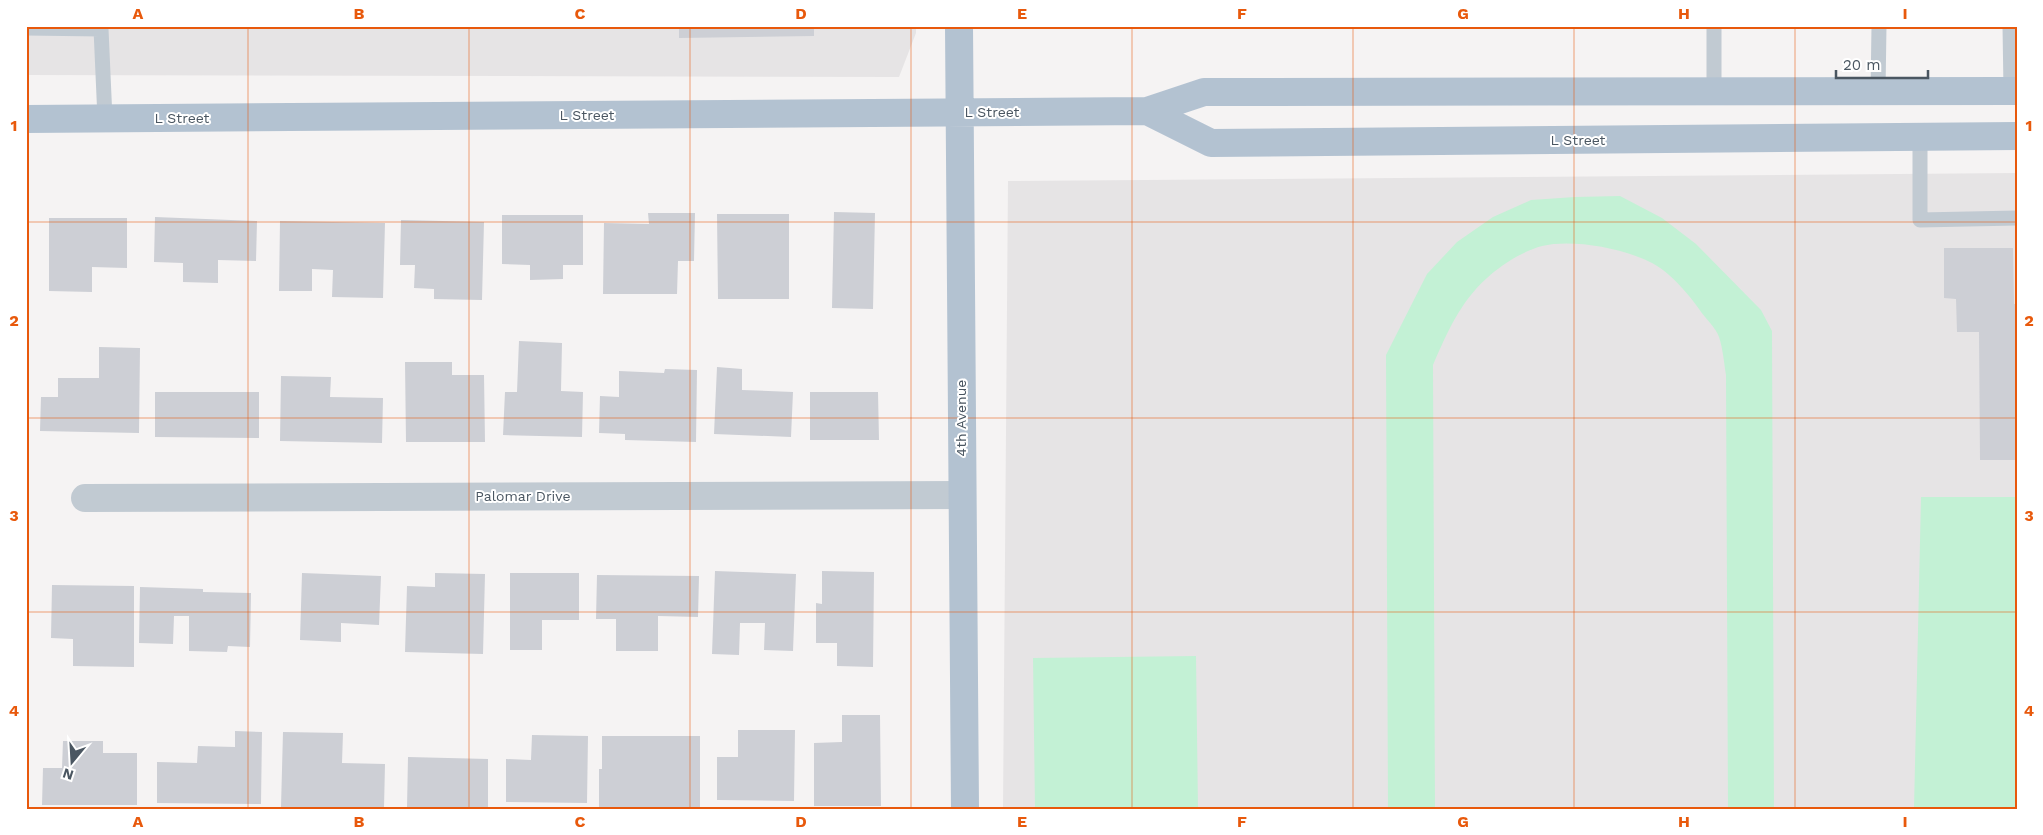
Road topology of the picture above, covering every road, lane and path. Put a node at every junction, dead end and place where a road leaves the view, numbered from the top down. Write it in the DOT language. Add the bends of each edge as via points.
graph roads {
  1 [pos="959,26"];
  2 [pos="1714,26"];
  3 [pos="1879,26"];
  4 [pos="2010,26"];
  5 [pos="101,27"];
  6 [pos="26,28"];
  7 [pos="1714,90"];
  8 [pos="2014,91"];
  9 [pos="1878,92"];
  10 [pos="1147,111"];
  11 [pos="960,112"];
  12 [pos="104,118"];
  13 [pos="26,119"];
  14 [pos="2017,136"];
  15 [pos="1920,137"];
  16 [pos="2017,218"];
  17 [pos="961,495"];
  18 [pos="86,498"];
  19 [pos="965,809"];
  1 -- 11 [label="main road, 4th Avenue"];
  2 -- 7 [label="lane"];
  3 -- 9 [label="lane"];
  4 -- 8 [label="lane"];
  5 -- 6 [label="lane"];
  5 -- 12 [label="lane"];
  7 -- 9 [label="main road, L Street"];
  7 -- 10 [label="main road, L Street" via="1204,92"];
  8 -- 9 [label="main road, L Street"];
  10 -- 11 [label="main road, L Street"];
  10 -- 15 [label="main road, L Street" via="1211,143"];
  11 -- 12 [label="main road, L Street"];
  11 -- 17 [label="main road, 4th Avenue"];
  12 -- 13 [label="main road, L Street"];
  14 -- 15 [label="main road, L Street"];
  15 -- 16 [label="lane" via="1920,220"];
  17 -- 18 [label="street, Palomar Drive"];
  17 -- 19 [label="main road, 4th Avenue"];
}
